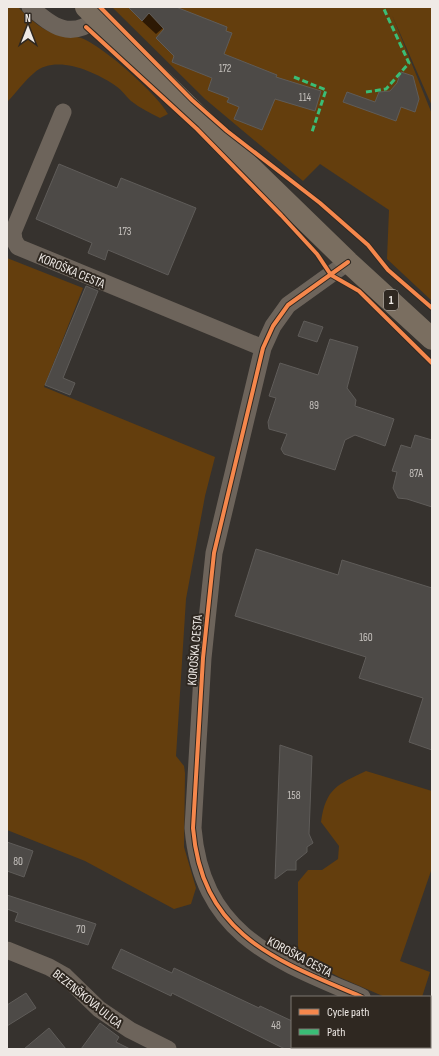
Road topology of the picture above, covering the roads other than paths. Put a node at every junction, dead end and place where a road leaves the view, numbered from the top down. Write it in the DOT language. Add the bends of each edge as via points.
graph roads {
  1 [pos="30,7"];
  2 [pos="91,13"];
  3 [pos="63,112"];
  4 [pos="348,262"];
  5 [pos="432,338"];
  6 [pos="263,348"];
  7 [pos="7,950"];
  8 [pos="360,996"];
  9 [pos="168,1049"];
  1 -- 2 [label="street" via="49,22 72,31 86,27"];
  2 -- 4 [label="main road, 1"];
  3 -- 6 [label="street, KOROŠKA CESTA" via="13,232 18,247"];
  4 -- 5 [label="main road, 1"];
  4 -- 6 [label="street, KOROŠKA CESTA" via="288,304"];
  6 -- 8 [label="street, KOROŠKA CESTA" via="214,553 198,731 193,828 195,850 200,870 219,910 240,932 272,956"];
  7 -- 9 [label="street, BEZENŠKOVA ULICA" via="65,976 99,1009 130,1030"];
}
